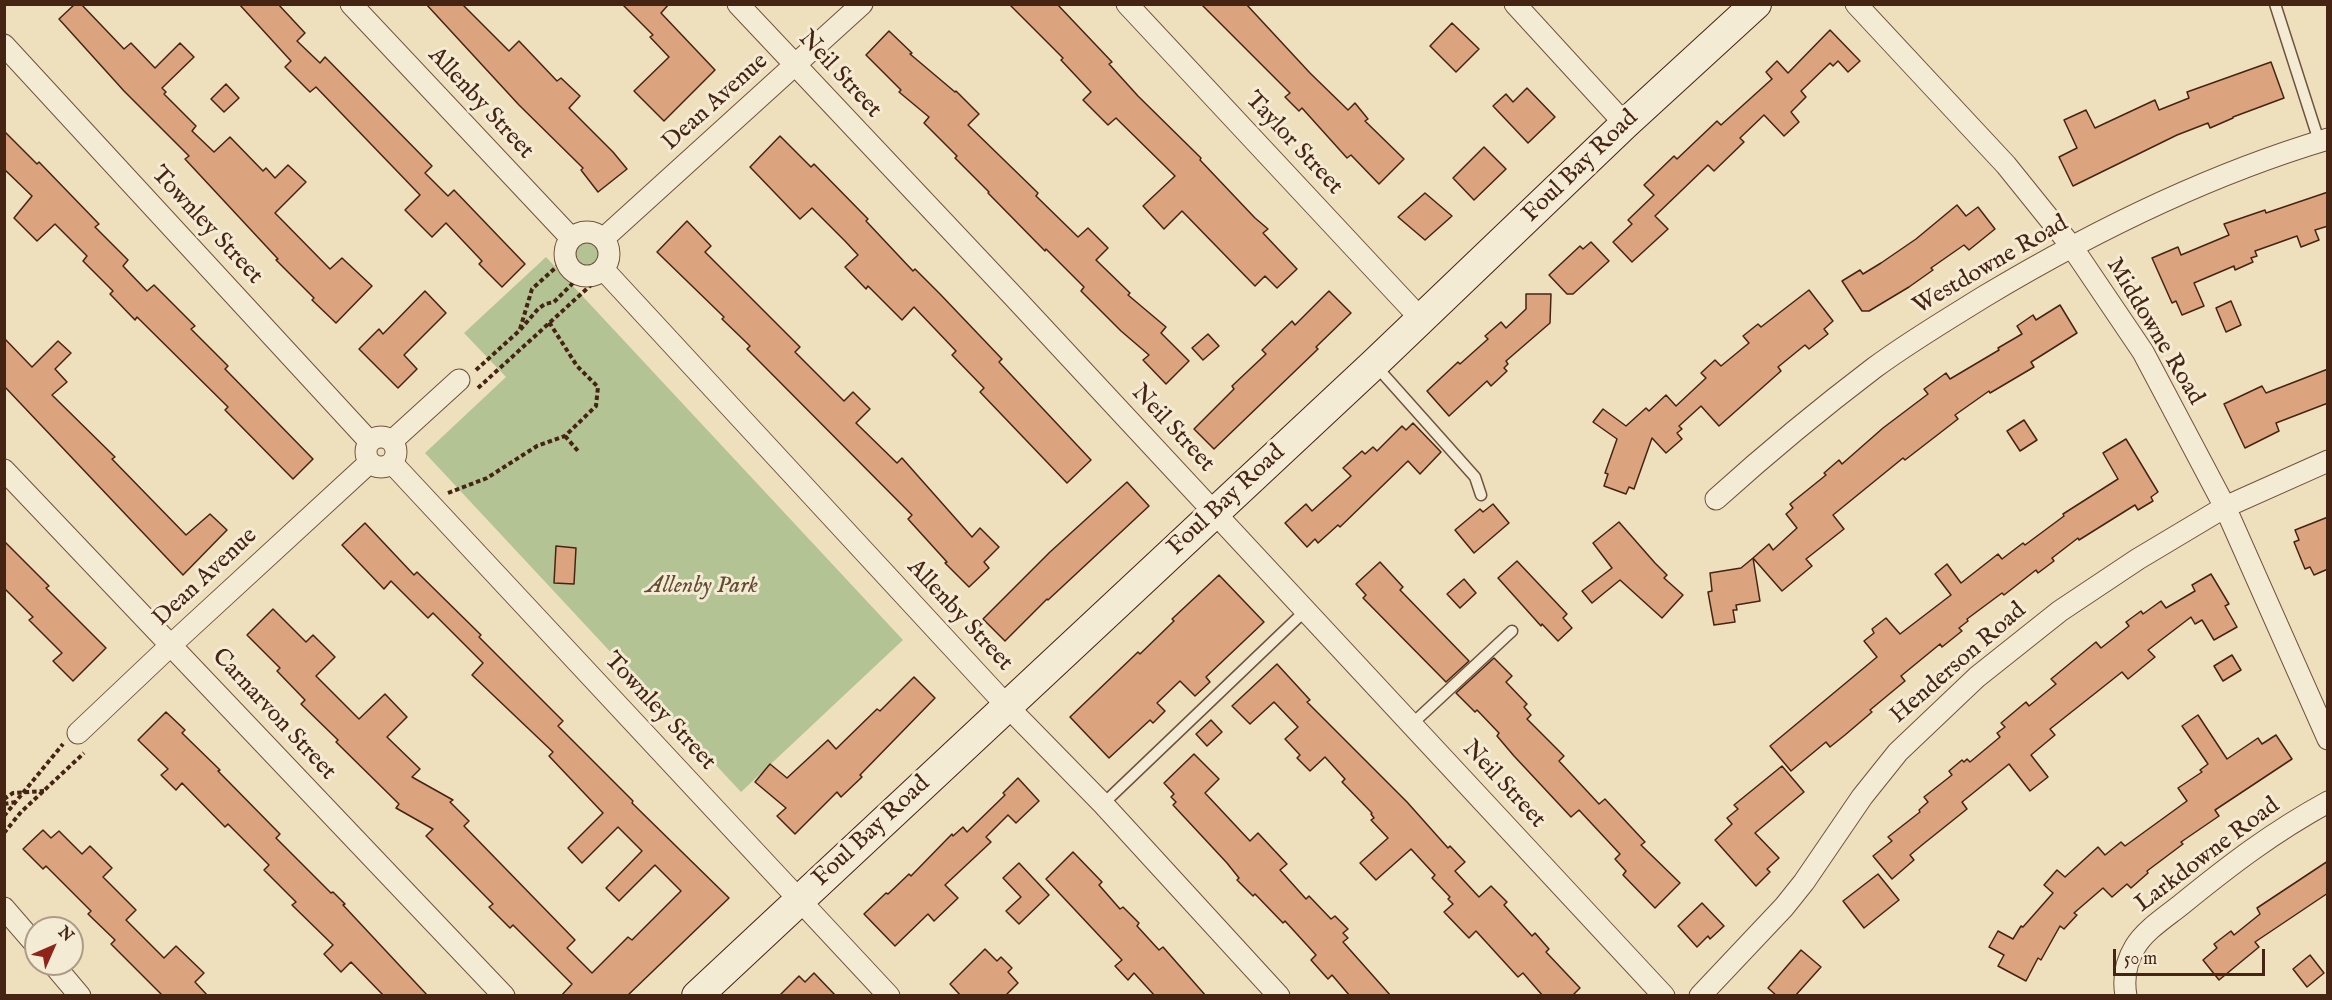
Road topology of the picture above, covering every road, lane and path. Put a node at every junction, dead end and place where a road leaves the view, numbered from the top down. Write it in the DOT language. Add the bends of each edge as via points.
graph roads {
  1 [pos="351,4"];
  2 [pos="738,4"];
  3 [pos="862,4"];
  4 [pos="1127,4"];
  5 [pos="1515,4"];
  6 [pos="1756,4"];
  7 [pos="1856,4"];
  8 [pos="2275,4"];
  9 [pos="4,45"];
  10 [pos="795,66"];
  11 [pos="1625,124"];
  12 [pos="2323,140"];
  13 [pos="571,238"];
  14 [pos="603,239"];
  15 [pos="2072,247"];
  16 [pos="565,259"];
  17 [pos="605,272"];
  18 [pos="581,275"];
  19 [pos="1421,319"];
  20 [pos="549,322"];
  21 [pos="520,330"];
  22 [pos="1374,363"];
  23 [pos="459,381"];
  24 [pos="565,436"];
  25 [pos="392,441"];
  26 [pos="578,450"];
  27 [pos="370,452"];
  28 [pos="2328,461"];
  29 [pos="392,463"];
  30 [pos="4,471"];
  31 [pos="1481,495"];
  32 [pos="1716,499"];
  33 [pos="427,500"];
  34 [pos="2225,507"];
  35 [pos="1215,512"];
  36 [pos="1306,610"];
  37 [pos="1512,631"];
  38 [pos="171,645"];
  39 [pos="1007,706"];
  40 [pos="1412,724"];
  41 [pos="78,733"];
  42 [pos="2328,739"];
  43 [pos="44,791"];
  44 [pos="25,792"];
  45 [pos="4,798"];
  46 [pos="17,802"];
  47 [pos="2328,802"];
  48 [pos="4,804"];
  49 [pos="1103,804"];
  50 [pos="4,816"];
  51 [pos="800,900"];
  52 [pos="4,908"];
  53 [pos="24,931"];
  54 [pos="63,976"];
  55 [pos="80,996"];
  56 [pos="504,996"];
  57 [pos="697,996"];
  58 [pos="889,996"];
  59 [pos="1279,996"];
  60 [pos="1664,996"];
  61 [pos="1700,996"];
  62 [pos="2126,996"];
  1 -- 13 [label="street, Allenby Street"];
  2 -- 10 [label="street, Neil Street"];
  3 -- 10 [label="street, Dean Avenue"];
  4 -- 19 [label="street, Taylor Street"];
  5 -- 11 [label="street"];
  6 -- 11 [label="main road, Foul Bay Road"];
  7 -- 15 [label="street, Middowne Road" via="2006,165"];
  8 -- 12 [label="lane"];
  9 -- 27 [label="street, Townley Street"];
  10 -- 14 [label="street, Dean Avenue"];
  10 -- 35 [label="street, Neil Street"];
  11 -- 19 [label="main road, Foul Bay Road"];
  12 -- 15 [label="street, Westdowne Road" via="2194,188"];
  13 -- 14 [label="street" via="581,232"];
  13 -- 16 [label="street" via="565,248"];
  14 -- 17 [label="street" via="608,248"];
  15 -- 32 [label="street, Westdowne Road" via="1943,322 1876,367"];
  15 -- 34 [label="street, Middowne Road" via="2143,352"];
  16 -- 18 [label="street" via="570,269"];
  16 -- 21 [label="path" via="532,289"];
  17 -- 18 [label="street"];
  17 -- 20 [label="path"];
  17 -- 39 [label="street, Allenby Street"];
  18 -- 21 [label="path" via="554,302 538,309"];
  19 -- 22 [label="main road, Foul Bay Road"];
  20 -- 23 [label="path" via="474,392"];
  20 -- 24 [label="path" via="577,366 598,387 596,406"];
  21 -- 23 [label="path" via="481,367"];
  22 -- 31 [label="lane" via="1474,477"];
  22 -- 35 [label="main road, Foul Bay Road"];
  23 -- 25 [label="street"];
  24 -- 26 [label="path"];
  24 -- 33 [label="path" via="537,447 487,478"];
  25 -- 27 [label="street" via="381,436"];
  25 -- 29 [label="street" via="396,456"];
  27 -- 29 [label="street" via="381,467"];
  27 -- 38 [label="street, Dean Avenue"];
  28 -- 34 [label="street, Henderson Road"];
  29 -- 33 [label="street, Townley Street"];
  30 -- 38 [label="street, Carnarvon Street"];
  33 -- 51 [label="street, Townley Street"];
  34 -- 42 [label="street, Middowne Road"];
  34 -- 61 [label="street, Henderson Road" via="2060,611 1943,707 1898,752 1862,797 1784,907"];
  35 -- 36 [label="street, Neil Street"];
  35 -- 39 [label="main road, Foul Bay Road"];
  36 -- 40 [label="street, Neil Street"];
  36 -- 49 [label="lane"];
  37 -- 40 [label="lane"];
  38 -- 41 [label="street, Dean Avenue"];
  38 -- 56 [label="street, Carnarvon Street"];
  39 -- 49 [label="street, Allenby Street"];
  39 -- 51 [label="main road, Foul Bay Road"];
  40 -- 60 [label="street, Neil Street"];
  41 -- 44 [label="path" via="68,738"];
  43 -- 44 [label="path"];
  44 -- 45 [label="path"];
  44 -- 46 [label="path"];
  46 -- 48 [label="path"];
  46 -- 50 [label="path"];
  47 -- 62 [label="street, Larkdowne Road" via="2254,847 2153,927 2135,946 2127,966"];
  49 -- 59 [label="street, Allenby Street"];
  51 -- 57 [label="main road, Foul Bay Road"];
  51 -- 58 [label="street, Townley Street"];
  52 -- 53 [label="street"];
  54 -- 55 [label="street"];
}
